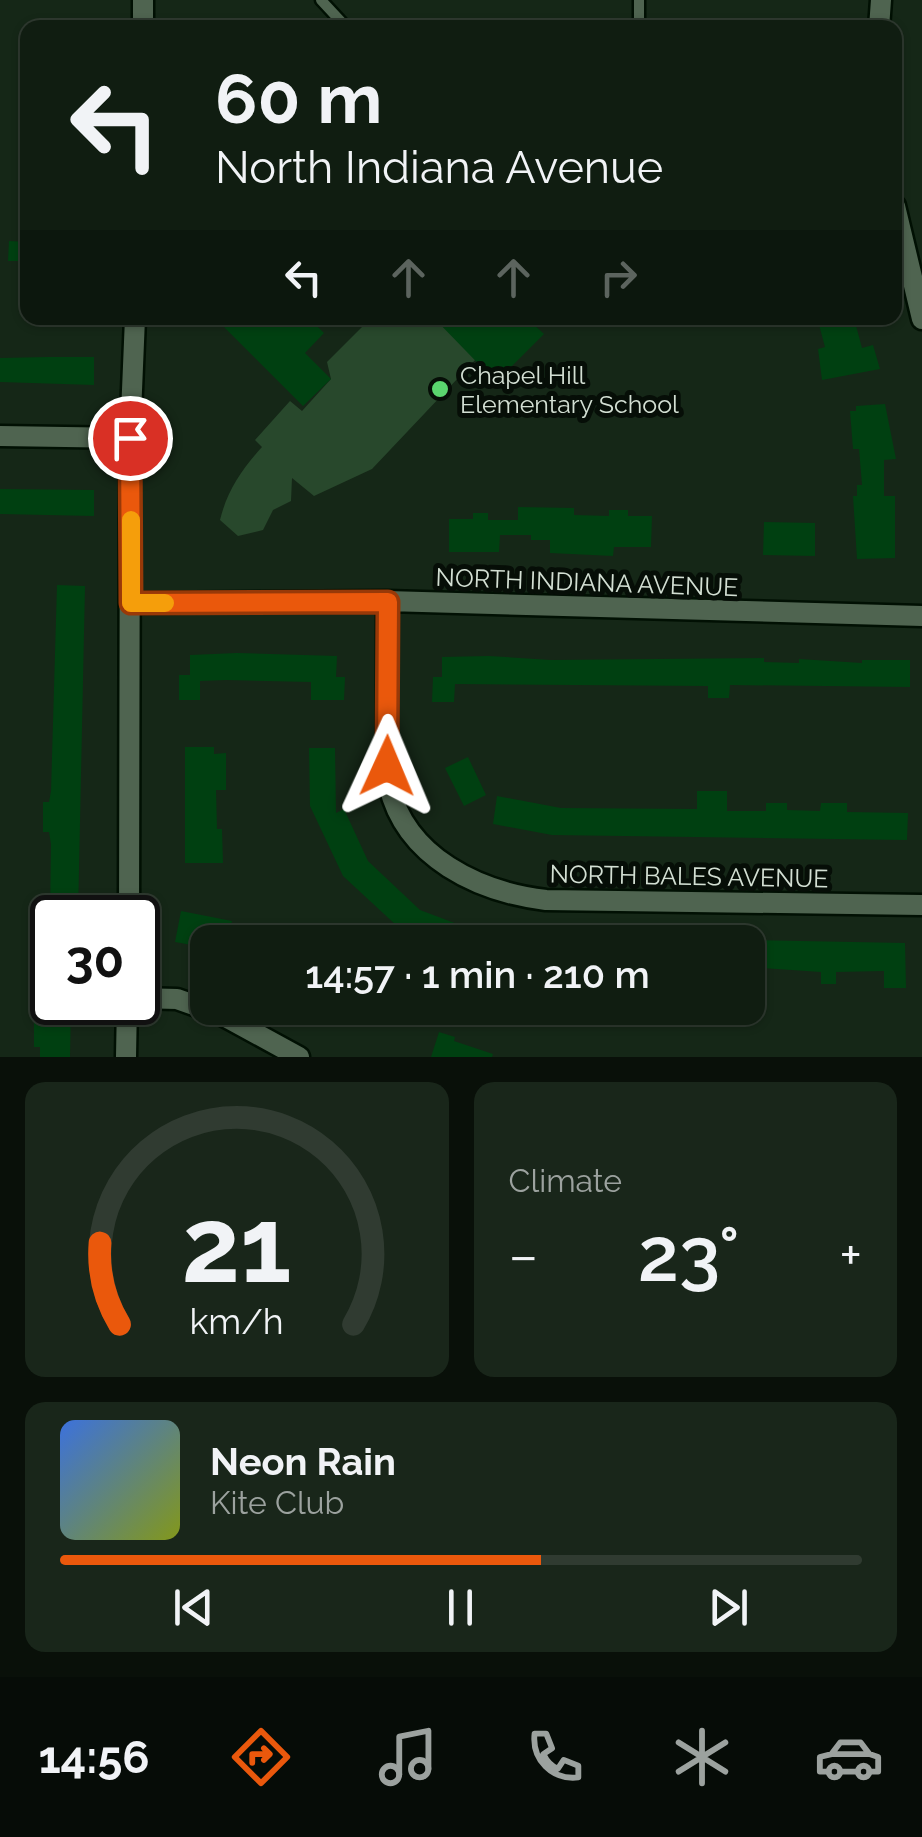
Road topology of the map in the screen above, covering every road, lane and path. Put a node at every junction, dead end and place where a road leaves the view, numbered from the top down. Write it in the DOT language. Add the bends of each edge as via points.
graph roads {
  1 [pos="322,0"];
  2 [pos="340,20"];
  3 [pos="902,235"];
  4 [pos="922,319"];
  5 [pos="136,325"];
  6 [pos="0,436"];
  7 [pos="130,438"];
  8 [pos="388,602"];
  9 [pos="131,603"];
  10 [pos="922,616"];
  11 [pos="129,895"];
  12 [pos="922,905"];
  13 [pos="160,999"];
  14 [pos="127,1025"];
  15 [pos="126,1057"];
  16 [pos="299,1057"];
  1 -- 2 [label="lane"];
  3 -- 4 [label="street"];
  5 -- 7 [label="street"];
  6 -- 7 [label="street"];
  7 -- 9 [label="street"];
  8 -- 9 [label="street, NORTH INDIANA AVENUE"];
  8 -- 10 [label="street, NORTH INDIANA AVENUE"];
  8 -- 12 [label="street, NORTH BALES AVENUE" via="389,784 410,831 470,880 546,900"];
  9 -- 11 [label="street"];
  13 -- 16 [label="street" via="222,1015"];
  14 -- 15 [label="street"];
}
